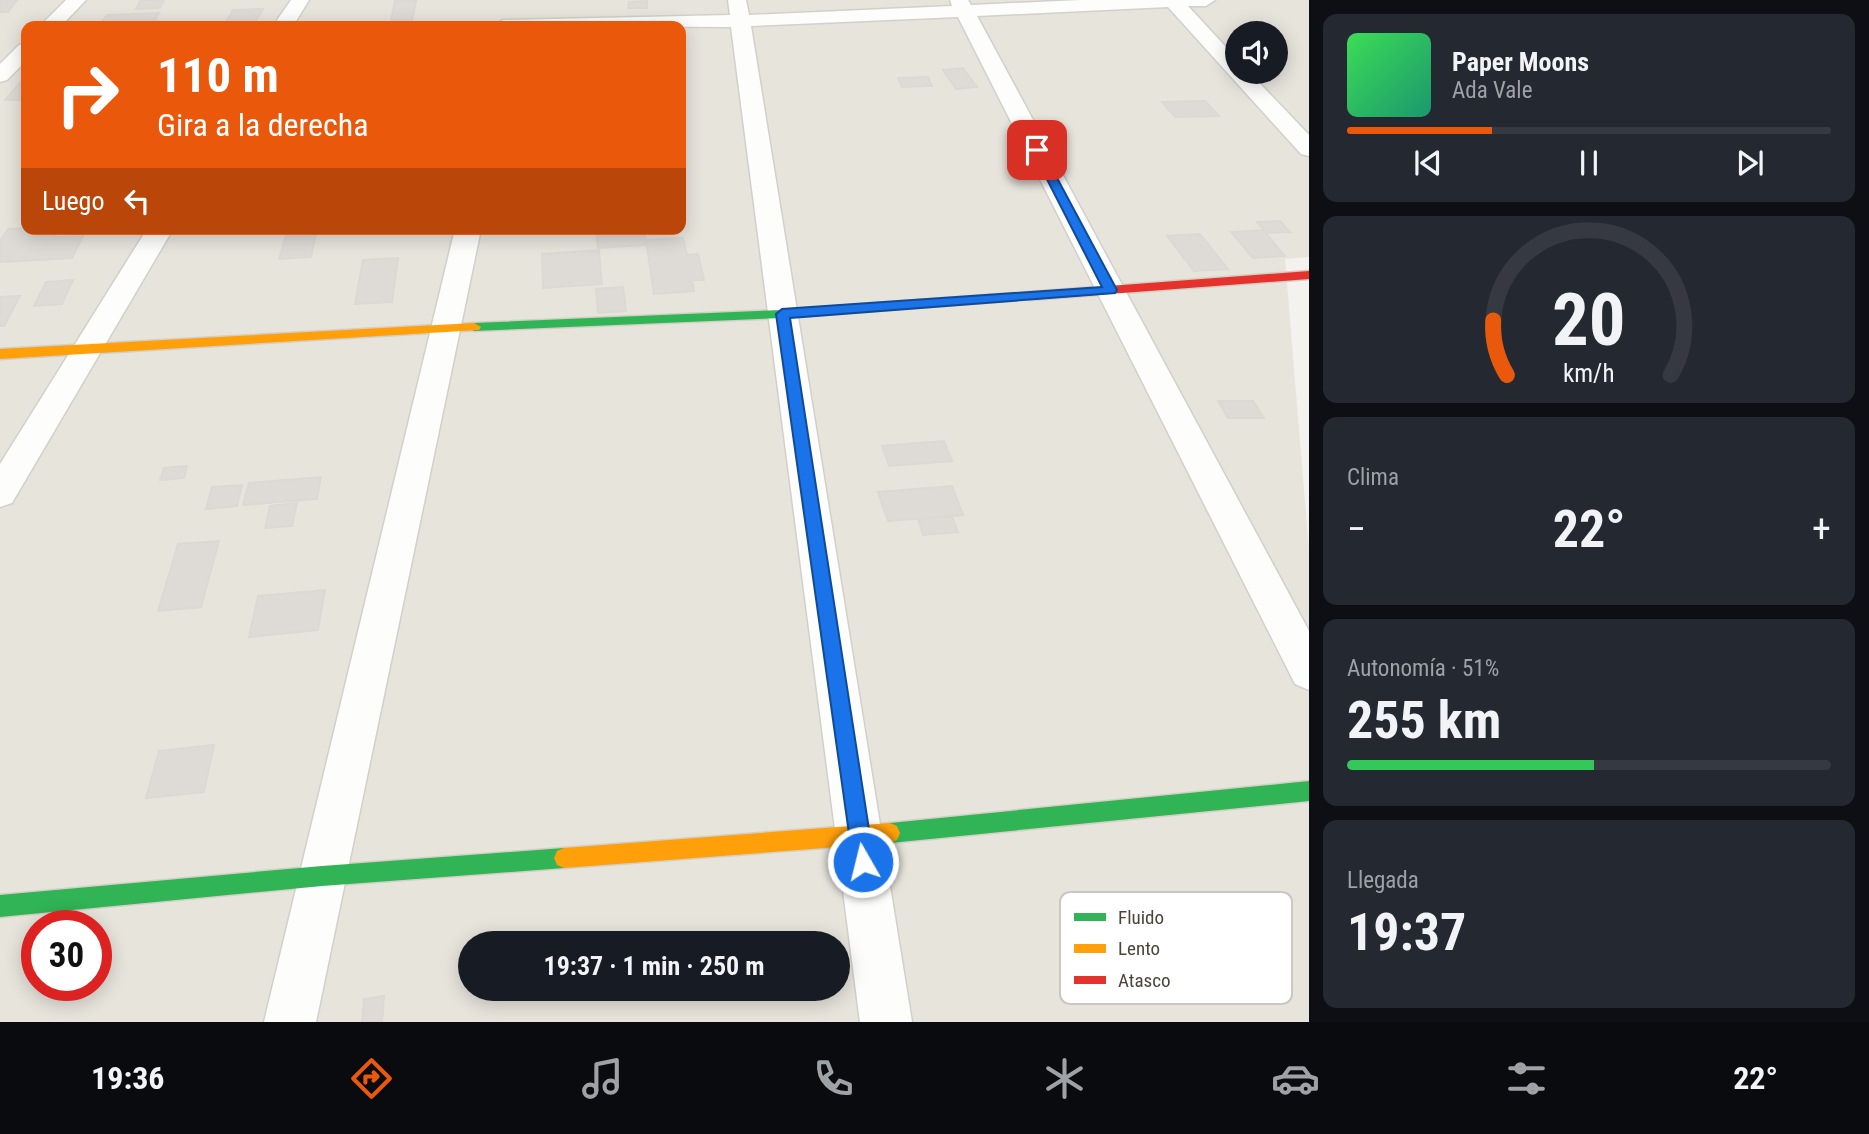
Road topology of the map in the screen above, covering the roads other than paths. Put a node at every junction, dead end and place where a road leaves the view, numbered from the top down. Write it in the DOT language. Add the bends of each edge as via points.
graph roads {
  1 [pos="77,0"];
  2 [pos="300,0"];
  3 [pos="1182,0"];
  4 [pos="1206,0"];
  5 [pos="1172,1"];
  6 [pos="961,5"];
  7 [pos="738,10"];
  8 [pos="55,21"];
  9 [pos="286,21"];
  10 [pos="547,21"];
  11 [pos="21,48"];
  12 [pos="0,49"];
  13 [pos="21,53"];
  14 [pos="1225,57"];
  15 [pos="0,76"];
  16 [pos="1250,84"];
  17 [pos="1309,149"];
  18 [pos="155,235"];
  19 [pos="467,235"];
  20 [pos="1309,275"];
  21 [pos="1111,290"];
  22 [pos="782,314"];
  23 [pos="446,328"];
  24 [pos="88,348"];
  25 [pos="0,354"];
  26 [pos="0,492"];
  27 [pos="1309,671"];
  28 [pos="1309,791"];
  29 [pos="859,836"];
  30 [pos="322,876"];
  31 [pos="0,906"];
  32 [pos="290,1022"];
  33 [pos="886,1022"];
  1 -- 8 [label="street"];
  2 -- 9 [label="street"];
  3 -- 4 [label="street"];
  3 -- 5 [label="street"];
  5 -- 6 [label="street"];
  5 -- 14 [label="street"];
  6 -- 7 [label="street"];
  6 -- 21 [label="street"];
  7 -- 10 [label="street"];
  7 -- 22 [label="street"];
  11 -- 12 [label="street"];
  13 -- 15 [label="street"];
  16 -- 17 [label="street"];
  18 -- 24 [label="street"];
  19 -- 23 [label="street"];
  20 -- 21 [label="street"];
  21 -- 22 [label="street"];
  21 -- 27 [label="street"];
  22 -- 23 [label="street"];
  22 -- 29 [label="street"];
  23 -- 24 [label="street"];
  23 -- 30 [label="street"];
  24 -- 25 [label="street"];
  24 -- 26 [label="street"];
  28 -- 29 [label="street"];
  29 -- 30 [label="street"];
  29 -- 33 [label="street"];
  30 -- 31 [label="street"];
  30 -- 32 [label="street"];
}
